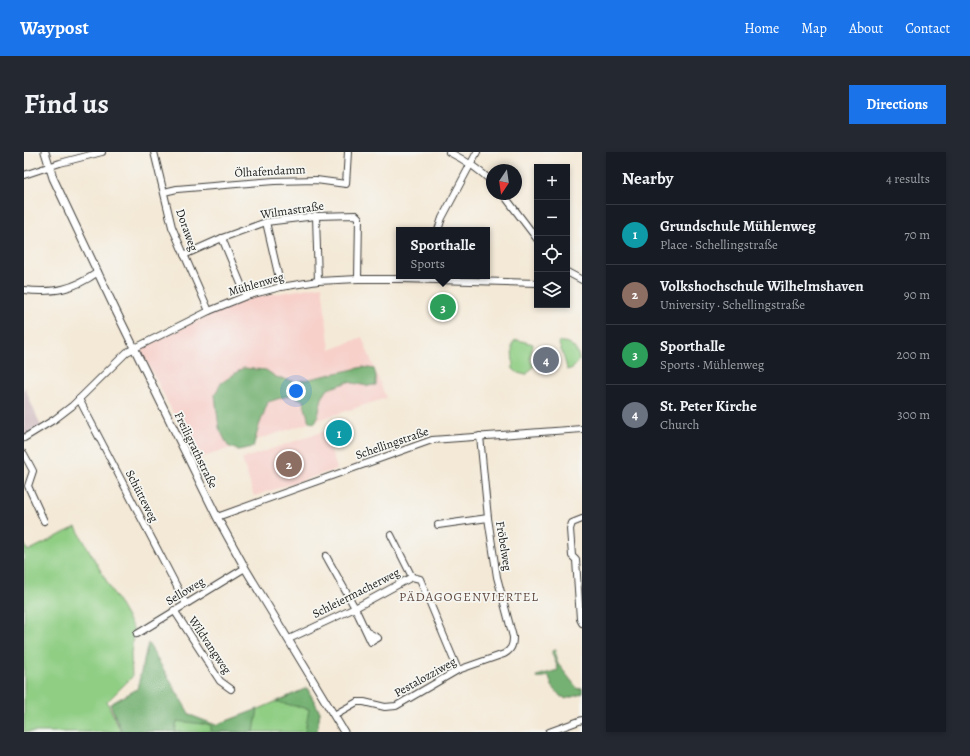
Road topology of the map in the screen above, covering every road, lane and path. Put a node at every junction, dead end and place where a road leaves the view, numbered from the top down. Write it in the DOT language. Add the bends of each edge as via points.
graph roads {
  1 [pos="45,152"];
  2 [pos="102,152"];
  3 [pos="154,152"];
  4 [pos="348,152"];
  5 [pos="449,152"];
  6 [pos="477,152"];
  7 [pos="471,164"];
  8 [pos="49,166"];
  9 [pos="24,175"];
  10 [pos="486,176"];
  11 [pos="164,192"];
  12 [pos="508,200"];
  13 [pos="316,216"];
  14 [pos="266,222"];
  15 [pos="439,227"];
  16 [pos="535,236"];
  17 [pos="222,238"];
  18 [pos="184,255"];
  19 [pos="98,272"];
  20 [pos="570,274"];
  21 [pos="358,278"];
  22 [pos="396,278"];
  23 [pos="455,279"];
  24 [pos="318,280"];
  25 [pos="582,280"];
  26 [pos="534,283"];
  27 [pos="281,287"];
  28 [pos="24,290"];
  29 [pos="246,296"];
  30 [pos="209,312"];
  31 [pos="134,348"];
  32 [pos="79,399"];
  33 [pos="582,428"];
  34 [pos="480,436"];
  35 [pos="24,438"];
  36 [pos="24,454"];
  37 [pos="217,517"];
  38 [pos="488,518"];
  39 [pos="582,519"];
  40 [pos="44,521"];
  41 [pos="438,525"];
  42 [pos="391,535"];
  43 [pos="326,556"];
  44 [pos="245,568"];
  45 [pos="412,577"];
  46 [pos="186,604"];
  47 [pos="355,608"];
  48 [pos="174,610"];
  49 [pos="582,623"];
  50 [pos="367,632"];
  51 [pos="138,634"];
  52 [pos="289,639"];
  53 [pos="504,654"];
  54 [pos="458,670"];
  55 [pos="231,689"];
  56 [pos="334,715"];
  57 [pos="582,720"];
  58 [pos="344,732"];
  59 [pos="549,732"];
  1 -- 8 [label="street, Freiligrathstraße"];
  2 -- 8 [label="street"];
  3 -- 11 [label="street, Doraweg"];
  4 -- 11 [label="street, Ölhafendamm" via="346,184 316,180 274,181"];
  5 -- 7 [label="street"];
  6 -- 7 [label="street"];
  7 -- 10 [label="street"];
  7 -- 15 [label="street"];
  8 -- 9 [label="street"];
  8 -- 19 [label="street, Freiligrathstraße"];
  11 -- 18 [label="street, Doraweg" via="172,227"];
  12 -- 16 [label="street"];
  13 -- 14 [label="street, Wilmastraße"];
  13 -- 21 [label="street, Wilmastraße" via="356,215 359,218"];
  13 -- 24 [label="street"];
  14 -- 17 [label="street, Wilmastraße"];
  14 -- 27 [label="street"];
  17 -- 18 [label="street, Wilmastraße"];
  17 -- 29 [label="street"];
  18 -- 30 [label="street, Doraweg"];
  19 -- 28 [label="street" via="69,288 43,292"];
  19 -- 31 [label="street, Freiligrathstraße"];
  20 -- 25 [label="street"];
  21 -- 22 [label="street, Mühlenweg"];
  21 -- 24 [label="street, Mühlenweg"];
  23 -- 26 [label="street, Mühlenweg"];
  24 -- 27 [label="street, Mühlenweg"];
  27 -- 29 [label="street, Mühlenweg"];
  29 -- 30 [label="street, Mühlenweg"];
  30 -- 31 [label="street, Mühlenweg"];
  31 -- 32 [label="street, Mühlenweg"];
  31 -- 37 [label="street, Freiligrathstraße"];
  32 -- 35 [label="street, Mühlenweg" via="55,419"];
  32 -- 46 [label="street, Schütteweg"];
  33 -- 34 [label="street, Schellingstraße"];
  34 -- 37 [label="street, Schellingstraße" via="432,440"];
  34 -- 38 [label="street, Fröbelweg"];
  36 -- 40 [label="street" via="33,471 28,486"];
  37 -- 44 [label="street, Freiligrathstraße"];
  38 -- 41 [label="street"];
  38 -- 53 [label="street, Fröbelweg" via="497,577 513,637 513,645"];
  39 -- 49 [label="street" via="572,523 570,529 572,556 576,560"];
  42 -- 45 [label="street, Schleiermacherweg"];
  43 -- 47 [label="street"];
  44 -- 46 [label="street, Selloweg"];
  44 -- 52 [label="street, Freiligrathstraße"];
  45 -- 47 [label="street, Schleiermacherweg"];
  45 -- 54 [label="street" via="420,579"];
  46 -- 48 [label="street, Selloweg"];
  47 -- 50 [label="street"];
  47 -- 52 [label="street, Schleiermacherweg"];
  48 -- 51 [label="street, Selloweg"];
  48 -- 55 [label="street, Wildvangweg" via="220,681"];
  52 -- 56 [label="street, Freiligrathstraße"];
  53 -- 54 [label="street, Pestalozziweg"];
  54 -- 56 [label="street, Pestalozziweg" via="396,706 384,707 356,702"];
  56 -- 58 [label="street, Freiligrathstraße"];
  57 -- 59 [label="street"];
}
